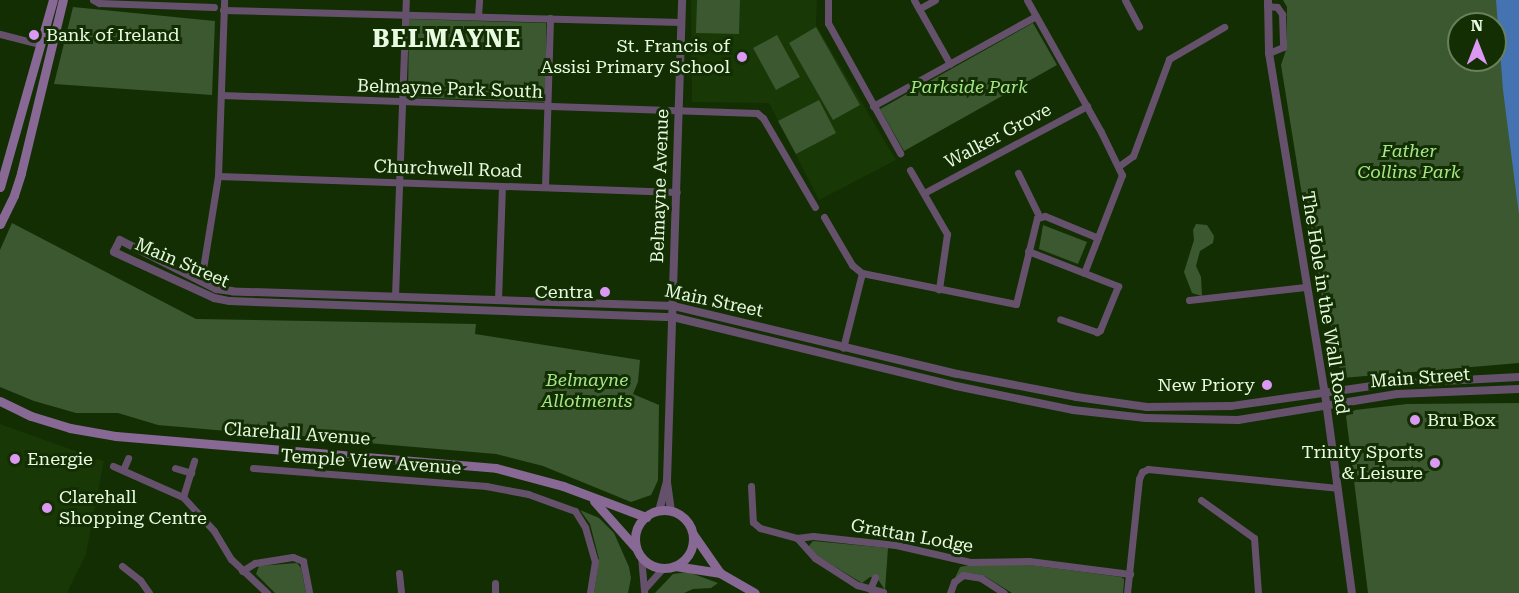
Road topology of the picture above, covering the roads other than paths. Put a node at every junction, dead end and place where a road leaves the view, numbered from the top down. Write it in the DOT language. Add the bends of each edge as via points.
graph roads {
  1 [pos="53,0"];
  2 [pos="63,0"];
  3 [pos="93,0"];
  4 [pos="224,0"];
  5 [pos="406,0"];
  6 [pos="479,0"];
  7 [pos="682,0"];
  8 [pos="828,0"];
  9 [pos="914,0"];
  10 [pos="935,0"];
  11 [pos="1125,0"];
  12 [pos="1030,1"];
  13 [pos="1268,3"];
  14 [pos="214,8"];
  15 [pos="224,9"];
  16 [pos="919,9"];
  17 [pos="405,15"];
  18 [pos="478,16"];
  19 [pos="1036,16"];
  20 [pos="550,18"];
  21 [pos="681,22"];
  22 [pos="1139,26"];
  23 [pos="1224,27"];
  24 [pos="0,34"];
  25 [pos="39,44"];
  26 [pos="1269,53"];
  27 [pos="950,64"];
  28 [pos="221,95"];
  29 [pos="402,102"];
  30 [pos="1087,105"];
  31 [pos="873,106"];
  32 [pos="547,107"];
  33 [pos="679,112"];
  34 [pos="900,153"];
  35 [pos="1119,166"];
  36 [pos="910,170"];
  37 [pos="1018,172"];
  38 [pos="218,176"];
  39 [pos="399,182"];
  40 [pos="502,186"];
  41 [pos="545,187"];
  42 [pos="0,188"];
  43 [pos="677,192"];
  44 [pos="924,193"];
  45 [pos="14,195"];
  46 [pos="815,207"];
  47 [pos="1039,216"];
  48 [pos="824,217"];
  49 [pos="0,224"];
  50 [pos="1098,238"];
  51 [pos="1028,251"];
  52 [pos="862,273"];
  53 [pos="1084,273"];
  54 [pos="201,281"];
  55 [pos="1305,287"];
  56 [pos="939,289"];
  57 [pos="395,296"];
  58 [pos="498,300"];
  59 [pos="1189,300"];
  60 [pos="673,306"];
  61 [pos="673,317"];
  62 [pos="1060,319"];
  63 [pos="843,348"];
  64 [pos="1519,377"];
  65 [pos="1519,389"];
  66 [pos="1325,394"];
  67 [pos="0,402"];
  68 [pos="1147,407"];
  69 [pos="1326,408"];
  70 [pos="1146,418"];
  71 [pos="128,458"];
  72 [pos="194,461"];
  73 [pos="113,466"];
  74 [pos="175,468"];
  75 [pos="254,468"];
  76 [pos="123,470"];
  77 [pos="191,473"];
  78 [pos="667,481"];
  79 [pos="751,486"];
  80 [pos="1337,488"];
  81 [pos="183,496"];
  82 [pos="592,499"];
  83 [pos="1201,500"];
  84 [pos="751,501"];
  85 [pos="760,501"];
  86 [pos="659,511"];
  87 [pos="671,511"];
  88 [pos="646,517"];
  89 [pos="693,534"];
  90 [pos="797,538"];
  91 [pos="639,552"];
  92 [pos="122,566"];
  93 [pos="675,566"];
  94 [pos="663,568"];
  95 [pos="242,571"];
  96 [pos="399,573"];
  97 [pos="720,573"];
  98 [pos="1130,574"];
  99 [pos="874,577"];
  100 [pos="495,583"];
  101 [pos="644,590"];
  102 [pos="870,590"];
  103 [pos="883,592"];
  104 [pos="149,593"];
  105 [pos="267,593"];
  106 [pos="309,593"];
  107 [pos="401,593"];
  108 [pos="495,593"];
  109 [pos="590,593"];
  110 [pos="755,593"];
  111 [pos="950,593"];
  112 [pos="1004,593"];
  113 [pos="1127,593"];
  114 [pos="1258,593"];
  115 [pos="1352,593"];
  1 -- 25 [label="main road"];
  2 -- 45 [label="main road"];
  3 -- 14 [label="street"];
  4 -- 15 [label="street"];
  5 -- 17 [label="street"];
  6 -- 18 [label="street"];
  7 -- 21 [label="street, Belmayne Avenue"];
  8 -- 31 [label="street" via="828,23"];
  9 -- 16 [label="street"];
  10 -- 16 [label="street"];
  11 -- 22 [label="street"];
  12 -- 19 [label="street"];
  13 -- 26 [label="street, The Hole in the Wall Road"];
  13 -- 26 [label="street, The Hole in the Wall Road" via="1282,14 1283,47"];
  15 -- 17 [label="street"];
  15 -- 28 [label="street"];
  16 -- 27 [label="street"];
  17 -- 18 [label="street"];
  17 -- 29 [label="street"];
  18 -- 20 [label="street"];
  19 -- 27 [label="street"];
  19 -- 30 [label="street"];
  20 -- 21 [label="street"];
  20 -- 32 [label="street"];
  21 -- 33 [label="street, Belmayne Avenue"];
  23 -- 35 [label="street" via="1169,59 1136,149"];
  24 -- 25 [label="street"];
  25 -- 42 [label="main road"];
  26 -- 55 [label="street, The Hole in the Wall Road"];
  27 -- 31 [label="street"];
  28 -- 29 [label="street, Belmayne Park South"];
  28 -- 38 [label="street"];
  29 -- 32 [label="street, Belmayne Park South"];
  29 -- 39 [label="street"];
  30 -- 35 [label="street"];
  30 -- 44 [label="street, Walker Grove"];
  31 -- 34 [label="street"];
  32 -- 33 [label="street, Belmayne Park South"];
  32 -- 41 [label="street"];
  33 -- 43 [label="street, Belmayne Avenue"];
  33 -- 46 [label="street, Belmayne Park South" via="757,113"];
  35 -- 50 [label="street" via="1122,175"];
  36 -- 44 [label="street"];
  37 -- 47 [label="street"];
  38 -- 39 [label="street, Churchwell Road"];
  38 -- 54 [label="street"];
  39 -- 40 [label="street, Churchwell Road"];
  39 -- 57 [label="street"];
  40 -- 41 [label="street, Churchwell Road"];
  40 -- 58 [label="street"];
  41 -- 43 [label="street, Churchwell Road"];
  42 -- 45 [label="street"];
  43 -- 60 [label="street, Belmayne Avenue"];
  44 -- 56 [label="street" via="947,234"];
  45 -- 49 [label="main road"];
  47 -- 50 [label="street"];
  47 -- 51 [label="street"];
  48 -- 52 [label="street" via="852,265"];
  50 -- 53 [label="street"];
  51 -- 53 [label="street"];
  51 -- 56 [label="street" via="1016,304"];
  52 -- 56 [label="street"];
  52 -- 63 [label="street"];
  53 -- 62 [label="street" via="1118,286 1100,330 1094,332"];
  54 -- 57 [label="street, Main Street" via="216,289 232,291"];
  54 -- 61 [label="street, Main Street" via="120,240 114,252 214,298 230,301"];
  55 -- 59 [label="street"];
  55 -- 66 [label="street, The Hole in the Wall Road"];
  57 -- 58 [label="street, Main Street"];
  58 -- 60 [label="street, Main Street"];
  60 -- 61 [label="street, Belmayne Avenue"];
  60 -- 63 [label="street, Main Street"];
  61 -- 70 [label="street, Main Street" via="956,386 1073,410"];
  61 -- 78 [label="street, Belmayne Avenue"];
  63 -- 68 [label="street, Main Street" via="957,374"];
  64 -- 66 [label="street, Main Street" via="1386,384"];
  65 -- 69 [label="street, Main Street" via="1397,394"];
  66 -- 68 [label="street, Main Street" via="1231,406"];
  66 -- 69 [label="street, The Hole in the Wall Road"];
  67 -- 82 [label="main road, Clarehall Avenue" via="70,428 116,436 463,464 520,473"];
  68 -- 70 [label="street"];
  69 -- 70 [label="street, Main Street" via="1238,420"];
  69 -- 80 [label="street, The Hole in the Wall Road"];
  71 -- 76 [label="street"];
  72 -- 77 [label="street"];
  73 -- 76 [label="street"];
  74 -- 77 [label="street"];
  75 -- 109 [label="street, Temple View Avenue" via="486,486 528,494 575,511 585,527 595,561"];
  76 -- 81 [label="street"];
  77 -- 81 [label="street"];
  78 -- 86 [label="street, Belmayne Avenue"];
  78 -- 87 [label="street, Belmayne Avenue"];
  79 -- 84 [label="street, Grattan Lodge"];
  80 -- 98 [label="street" via="1148,469 1139,479"];
  80 -- 115 [label="street, The Hole in the Wall Road"];
  81 -- 95 [label="street"];
  82 -- 88 [label="main road, Clarehall Avenue"];
  82 -- 91 [label="main road, Clarehall Avenue"];
  83 -- 114 [label="street" via="1254,538"];
  84 -- 85 [label="street"];
  84 -- 90 [label="street, Grattan Lodge" via="753,522 760,528"];
  86 -- 87 [label="main road"];
  86 -- 88 [label="main road"];
  87 -- 89 [label="main road" via="687,521"];
  88 -- 91 [label="main road" via="636,531"];
  89 -- 93 [label="main road" via="690,551"];
  89 -- 97 [label="main road"];
  90 -- 98 [label="street, Grattan Lodge" via="813,536 896,545 970,562 1029,561"];
  90 -- 102 [label="street" via="815,558"];
  91 -- 94 [label="main road" via="647,562"];
  91 -- 101 [label="street"];
  92 -- 104 [label="street"];
  93 -- 94 [label="main road"];
  93 -- 97 [label="main road"];
  94 -- 101 [label="street"];
  95 -- 105 [label="street"];
  95 -- 106 [label="street" via="255,563 293,557 303,561"];
  96 -- 107 [label="street"];
  97 -- 110 [label="main road"];
  98 -- 113 [label="street"];
  99 -- 102 [label="street"];
  100 -- 108 [label="street"];
  102 -- 103 [label="street"];
  111 -- 112 [label="street, Grattan Lodge" via="954,582 963,575 981,578"];
}
